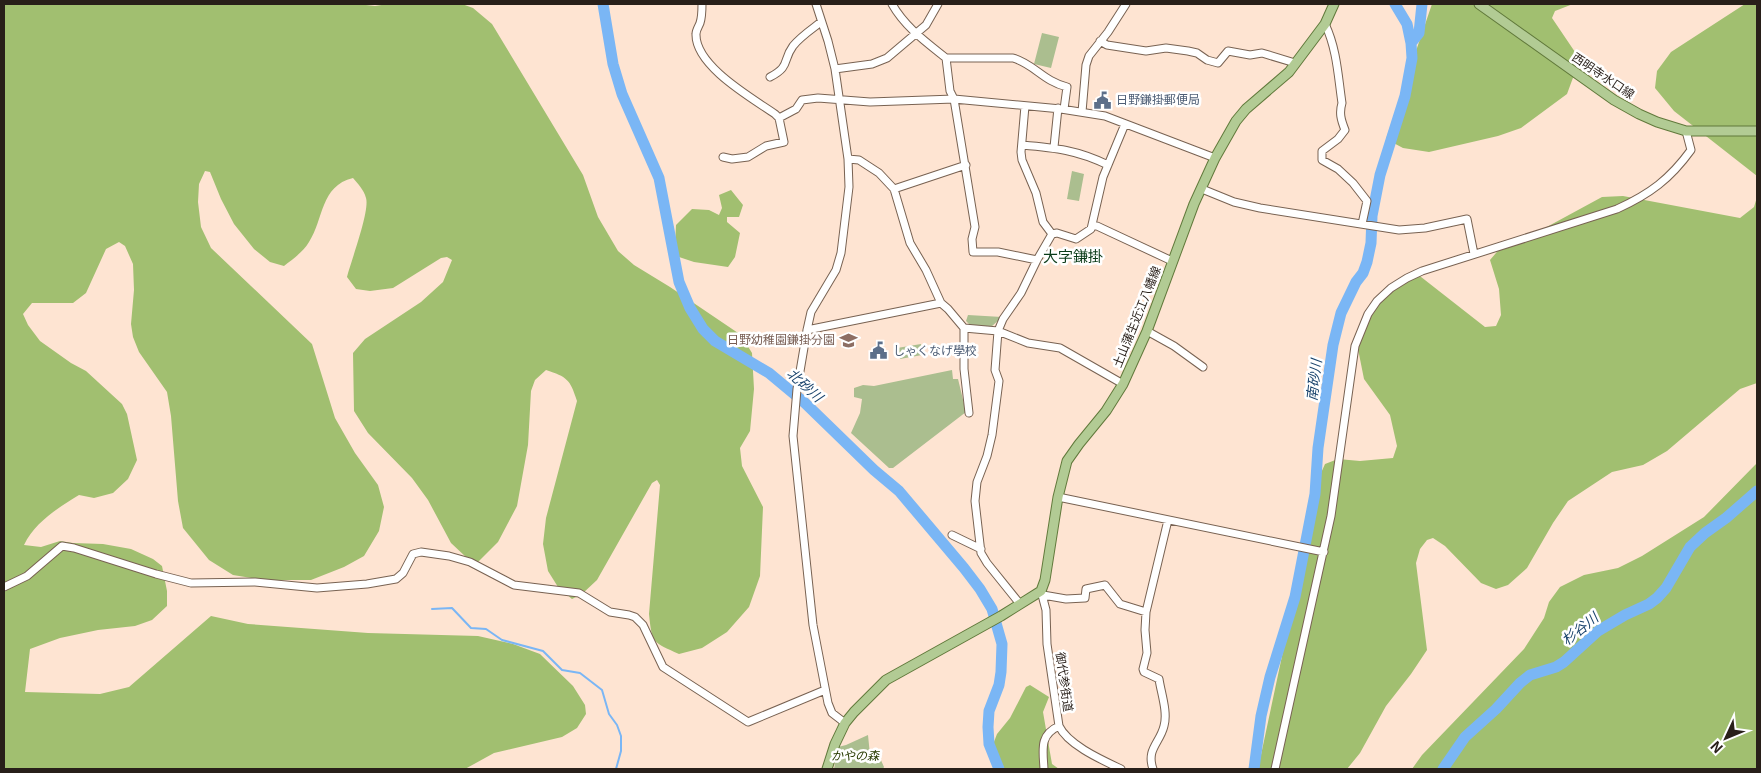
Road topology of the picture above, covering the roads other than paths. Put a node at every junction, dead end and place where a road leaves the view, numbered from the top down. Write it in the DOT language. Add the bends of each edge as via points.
graph roads {
  1 [pos="702,4"];
  2 [pos="816,4"];
  3 [pos="892,4"];
  4 [pos="938,4"];
  5 [pos="1126,4"];
  6 [pos="1334,4"];
  7 [pos="1479,4"];
  8 [pos="821,22"];
  9 [pos="1325,24"];
  10 [pos="916,34"];
  11 [pos="1100,41"];
  12 [pos="946,58"];
  13 [pos="1296,63"];
  14 [pos="835,69"];
  15 [pos="770,77"];
  16 [pos="954,99"];
  17 [pos="839,100"];
  18 [pos="1025,106"];
  19 [pos="1061,109"];
  20 [pos="1082,112"];
  21 [pos="779,118"];
  22 [pos="1125,124"];
  23 [pos="1686,131"];
  24 [pos="1757,131"];
  25 [pos="1022,145"];
  26 [pos="1054,148"];
  27 [pos="723,157"];
  28 [pos="1216,158"];
  29 [pos="848,159"];
  30 [pos="966,165"];
  31 [pos="1108,165"];
  32 [pos="894,189"];
  33 [pos="1202,190"];
  34 [pos="1364,225"];
  35 [pos="1093,226"];
  36 [pos="1052,234"];
  37 [pos="1474,254"];
  38 [pos="1036,260"];
  39 [pos="1172,261"];
  40 [pos="941,303"];
  41 [pos="964,328"];
  42 [pos="807,330"];
  43 [pos="998,331"];
  44 [pos="1147,331"];
  45 [pos="1203,367"];
  46 [pos="1123,384"];
  47 [pos="969,413"];
  48 [pos="1058,497"];
  49 [pos="1168,520"];
  50 [pos="952,535"];
  51 [pos="981,549"];
  52 [pos="1324,552"];
  53 [pos="4,588"];
  54 [pos="1042,593"];
  55 [pos="1020,604"];
  56 [pos="1146,612"];
  57 [pos="826,690"];
  58 [pos="845,723"];
  59 [pos="1059,726"];
  60 [pos="828,769"];
  61 [pos="1044,769"];
  62 [pos="1121,769"];
  63 [pos="1152,769"];
  64 [pos="1275,769"];
  1 -- 21 [label="street" via="696,33 708,64"];
  2 -- 8 [label="street"];
  3 -- 10 [label="street"];
  4 -- 10 [label="street" via="926,25"];
  5 -- 11 [label="street"];
  6 -- 9 [label="main road, 土山蒲生近江八幡線"];
  7 -- 23 [label="main road, 西明寺水口線" via="1614,100 1657,122"];
  8 -- 14 [label="street"];
  8 -- 15 [label="street" via="796,42 784,68"];
  9 -- 13 [label="main road, 土山蒲生近江八幡線"];
  9 -- 34 [label="street" via="1336,56 1342,103 1340,117 1345,130 1322,151 1322,160 1338,169 1367,201"];
  10 -- 12 [label="street"];
  10 -- 14 [label="street" via="886,58 872,64"];
  11 -- 13 [label="street" via="1146,51 1166,48 1188,51 1214,63 1218,63 1228,51 1250,55 1262,53"];
  11 -- 20 [label="street" via="1086,65"];
  12 -- 16 [label="street"];
  12 -- 19 [label="street" via="1022,60 1048,80 1066,87"];
  13 -- 28 [label="main road, 土山蒲生近江八幡線" via="1241,115"];
  14 -- 17 [label="street"];
  16 -- 17 [label="street"];
  16 -- 18 [label="street"];
  16 -- 30 [label="street"];
  17 -- 21 [label="street" via="802,100 796,109"];
  17 -- 29 [label="street"];
  18 -- 19 [label="street"];
  18 -- 25 [label="street"];
  19 -- 20 [label="street"];
  19 -- 26 [label="street"];
  20 -- 22 [label="street"];
  21 -- 27 [label="street" via="784,142 766,146 748,157"];
  22 -- 28 [label="street"];
  22 -- 31 [label="street"];
  23 -- 24 [label="main road, 西明寺水口線"];
  23 -- 37 [label="street" via="1691,150 1660,185 1640,198"];
  25 -- 26 [label="street"];
  25 -- 36 [label="street" via="1022,160 1036,193 1043,222"];
  26 -- 31 [label="street" via="1088,155"];
  28 -- 33 [label="main road, 土山蒲生近江八幡線"];
  29 -- 32 [label="street" via="858,160 879,173"];
  29 -- 42 [label="street" via="849,187 841,253 836,270 811,312"];
  30 -- 32 [label="street"];
  30 -- 38 [label="street" via="975,227 973,252 998,252"];
  31 -- 35 [label="street"];
  32 -- 40 [label="street" via="910,243"];
  33 -- 34 [label="street" via="1260,208"];
  33 -- 39 [label="main road, 土山蒲生近江八幡線"];
  34 -- 37 [label="street" via="1398,230 1467,219"];
  35 -- 36 [label="street" via="1076,240"];
  35 -- 39 [label="street"];
  36 -- 38 [label="street"];
  37 -- 52 [label="street" via="1407,278 1384,295 1368,314 1356,346"];
  38 -- 43 [label="street" via="1025,287"];
  39 -- 44 [label="main road, 土山蒲生近江八幡線"];
  40 -- 41 [label="street"];
  40 -- 42 [label="street"];
  41 -- 43 [label="street"];
  41 -- 47 [label="street"];
  42 -- 57 [label="street" via="793,436 813,625"];
  43 -- 46 [label="street" via="1028,343 1060,348"];
  43 -- 51 [label="street" via="994,370 999,381 992,435 988,456 977,482 975,501"];
  44 -- 45 [label="street"];
  44 -- 46 [label="main road, 土山蒲生近江八幡線"];
  46 -- 48 [label="main road, 土山蒲生近江八幡線" via="1067,461"];
  48 -- 49 [label="street"];
  48 -- 54 [label="main road, 土山蒲生近江八幡線"];
  49 -- 52 [label="street"];
  49 -- 56 [label="street"];
  50 -- 51 [label="street"];
  51 -- 55 [label="street" via="987,563"];
  52 -- 64 [label="street"];
  53 -- 57 [label="street" via="27,576 62,546 191,583 256,582 317,588 396,578 403,573 413,554 421,552 470,562 514,585 579,593 610,612 635,618 646,630 663,667 748,722"];
  54 -- 55 [label="main road"];
  54 -- 56 [label="street" via="1066,599 1084,598 1086,589 1105,585 1120,604"];
  54 -- 59 [label="street, 御代参街道"];
  55 -- 58 [label="main road" via="886,680"];
  56 -- 63 [label="street" via="1147,653 1142,669 1159,679 1165,719 1151,754"];
  57 -- 58 [label="street" via="832,713"];
  58 -- 60 [label="main road"];
  59 -- 61 [label="street, 御代参街道" via="1049,731 1045,738"];
  59 -- 62 [label="street" via="1090,754"];
}
